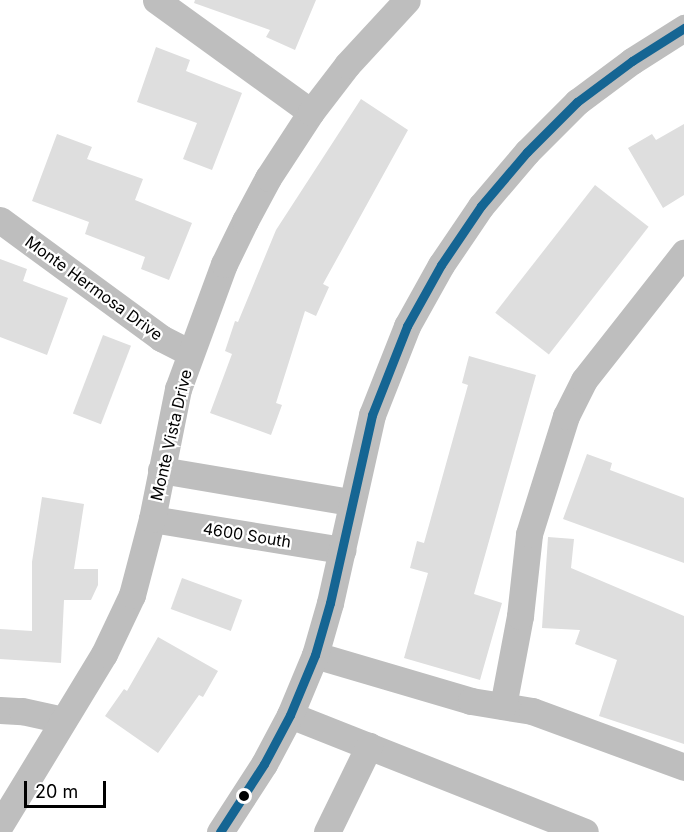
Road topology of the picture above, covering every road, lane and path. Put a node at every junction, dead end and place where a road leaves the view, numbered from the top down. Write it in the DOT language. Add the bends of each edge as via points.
graph roads {
  1 [pos="156,0"];
  2 [pos="407,0"];
  3 [pos="684,28"];
  4 [pos="311,112"];
  5 [pos="0,220"];
  6 [pos="684,253"];
  7 [pos="190,353"];
  8 [pos="161,470"];
  9 [pos="351,502"];
  10 [pos="152,519"];
  11 [pos="342,550"];
  12 [pos="315,655"];
  13 [pos="503,706"];
  14 [pos="0,710"];
  15 [pos="290,715"];
  16 [pos="63,720"];
  17 [pos="369,746"];
  18 [pos="684,767"];
  19 [pos="0,825"];
  20 [pos="334,830"];
  21 [pos="220,832"];
  22 [pos="585,832"];
  1 -- 4 [label="street"];
  2 -- 4 [label="street, Monte Vista Drive" via="347,65"];
  3 -- 9 [label="street" via="577,102 481,206 441,265 387,371"];
  4 -- 7 [label="street, Monte Vista Drive" via="245,221"];
  5 -- 7 [label="street, Monte Hermosa Drive" via="161,338"];
  6 -- 13 [label="street" via="584,380 566,416 529,534 520,616"];
  7 -- 8 [label="street, Monte Vista Drive" via="178,388"];
  8 -- 9 [label="street"];
  8 -- 10 [label="street, Monte Vista Drive"];
  9 -- 11 [label="street"];
  10 -- 11 [label="street, 4600 South"];
  10 -- 16 [label="street, Monte Vista Drive" via="132,594 104,654"];
  11 -- 12 [label="street"];
  12 -- 13 [label="street" via="471,701"];
  12 -- 15 [label="street"];
  13 -- 18 [label="street" via="532,711"];
  14 -- 16 [label="street"];
  15 -- 17 [label="street"];
  15 -- 21 [label="street"];
  16 -- 19 [label="street, Monte Vista Drive"];
  17 -- 20 [label="street"];
  17 -- 22 [label="street"];
}
